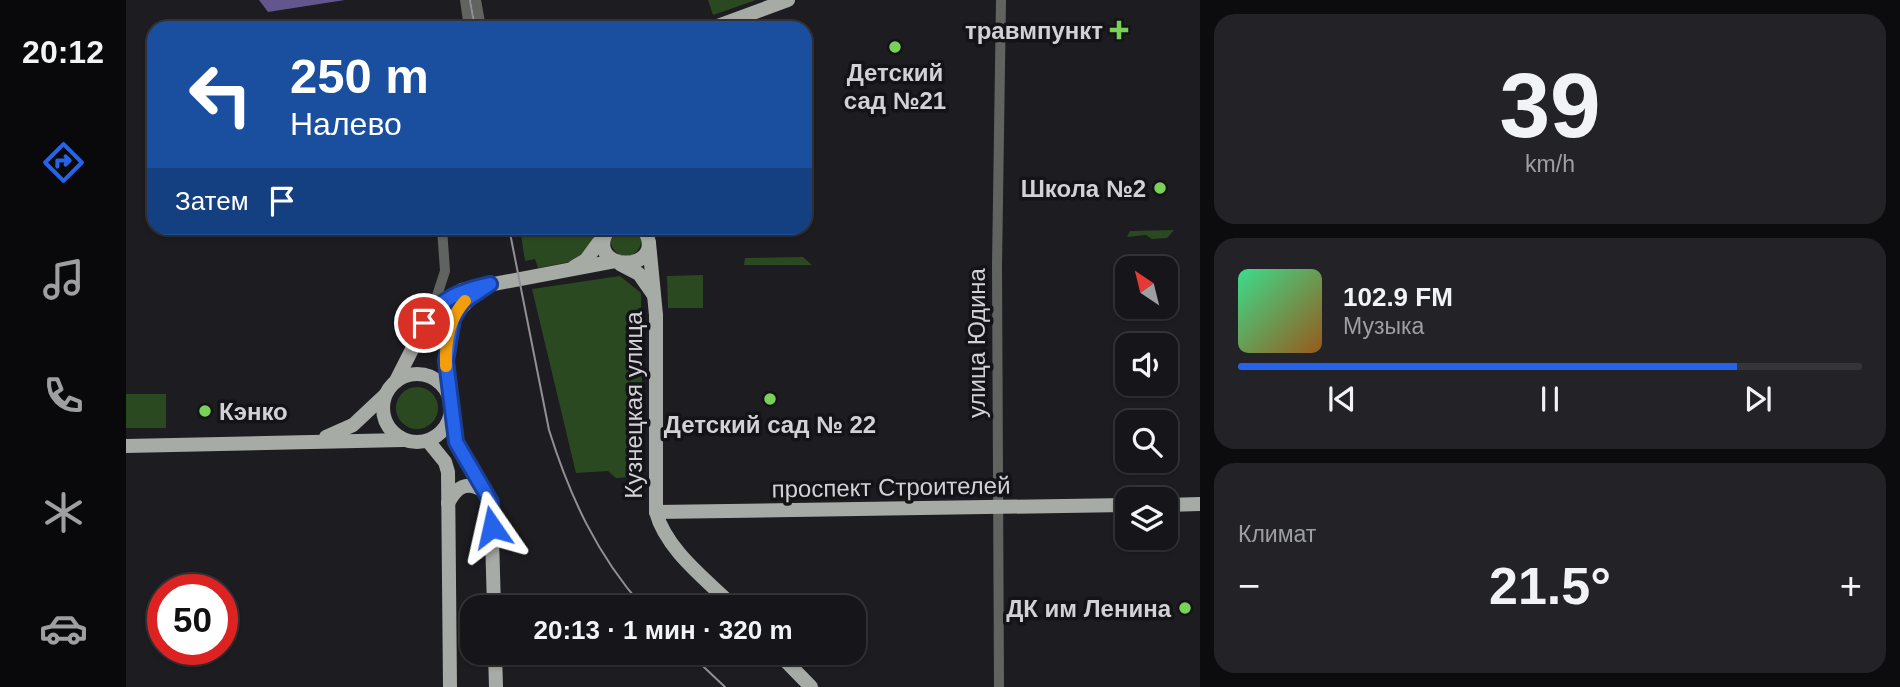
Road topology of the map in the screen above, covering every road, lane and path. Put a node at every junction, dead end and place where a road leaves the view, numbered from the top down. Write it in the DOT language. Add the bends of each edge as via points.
graph roads {
  1 [pos="465,0"];
  2 [pos="476,0"];
  3 [pos="789,0"];
  4 [pos="1001,0"];
  5 [pos="468,21"];
  6 [pos="480,21"];
  7 [pos="731,21"];
  8 [pos="442,235"];
  9 [pos="604,235"];
  10 [pos="606,235"];
  11 [pos="646,235"];
  12 [pos="647,235"];
  13 [pos="617,262"];
  14 [pos="567,272"];
  15 [pos="490,284"];
  16 [pos="654,299"];
  17 [pos="433,309"];
  18 [pos="396,381"];
  19 [pos="449,394"];
  20 [pos="385,395"];
  21 [pos="450,419"];
  22 [pos="403,440"];
  23 [pos="428,441"];
  24 [pos="305,443"];
  25 [pos="126,446"];
  26 [pos="487,496"];
  27 [pos="447,504"];
  28 [pos="1200,504"];
  29 [pos="1115,505"];
  30 [pos="1178,505"];
  31 [pos="997,508"];
  32 [pos="656,512"];
  33 [pos="493,595"];
  34 [pos="722,595"];
  35 [pos="495,665"];
  36 [pos="789,665"];
  37 [pos="450,687"];
  38 [pos="496,687"];
  39 [pos="810,687"];
  40 [pos="999,687"];
  1 -- 5 [label="street"];
  2 -- 6 [label="street"];
  3 -- 7 [label="main road"];
  4 -- 31 [label="street, улица Юдина"];
  8 -- 17 [label="street" via="445,271"];
  9 -- 14 [label="main road" via="586,260"];
  10 -- 13 [label="main road" via="604,245"];
  11 -- 13 [label="main road" via="639,260"];
  12 -- 16 [label="main road, Кузнецкая улица"];
  13 -- 14 [label="main road"];
  13 -- 16 [label="main road" via="639,274"];
  14 -- 15 [label="main road"];
  15 -- 17 [label="main road" via="461,290"];
  15 -- 19 [label="main road" via="463,302 453,319 446,350"];
  16 -- 32 [label="main road, Кузнецкая улица"];
  17 -- 18 [label="main road"];
  18 -- 19 [label="main road" via="426,375"];
  18 -- 20 [label="main road"];
  19 -- 21 [label="main road"];
  20 -- 22 [label="main road" via="383,416"];
  20 -- 24 [label="main road" via="342,433"];
  21 -- 23 [label="main road" via="446,428"];
  21 -- 26 [label="main road" via="456,442"];
  22 -- 23 [label="main road"];
  22 -- 24 [label="main road"];
  23 -- 27 [label="main road" via="448,472"];
  24 -- 25 [label="main road"];
  26 -- 27 [label="main road" via="467,484 459,487"];
  26 -- 33 [label="main road"];
  27 -- 37 [label="main road"];
  28 -- 30 [label="main road"];
  29 -- 31 [label="main road, проспект Строителей"];
  31 -- 32 [label="main road, проспект Строителей"];
  31 -- 40 [label="street, улица Юдина"];
  32 -- 34 [label="main road, Кузнецкая улица" via="674,545"];
  35 -- 38 [label="main road"];
  36 -- 39 [label="main road"];
}
